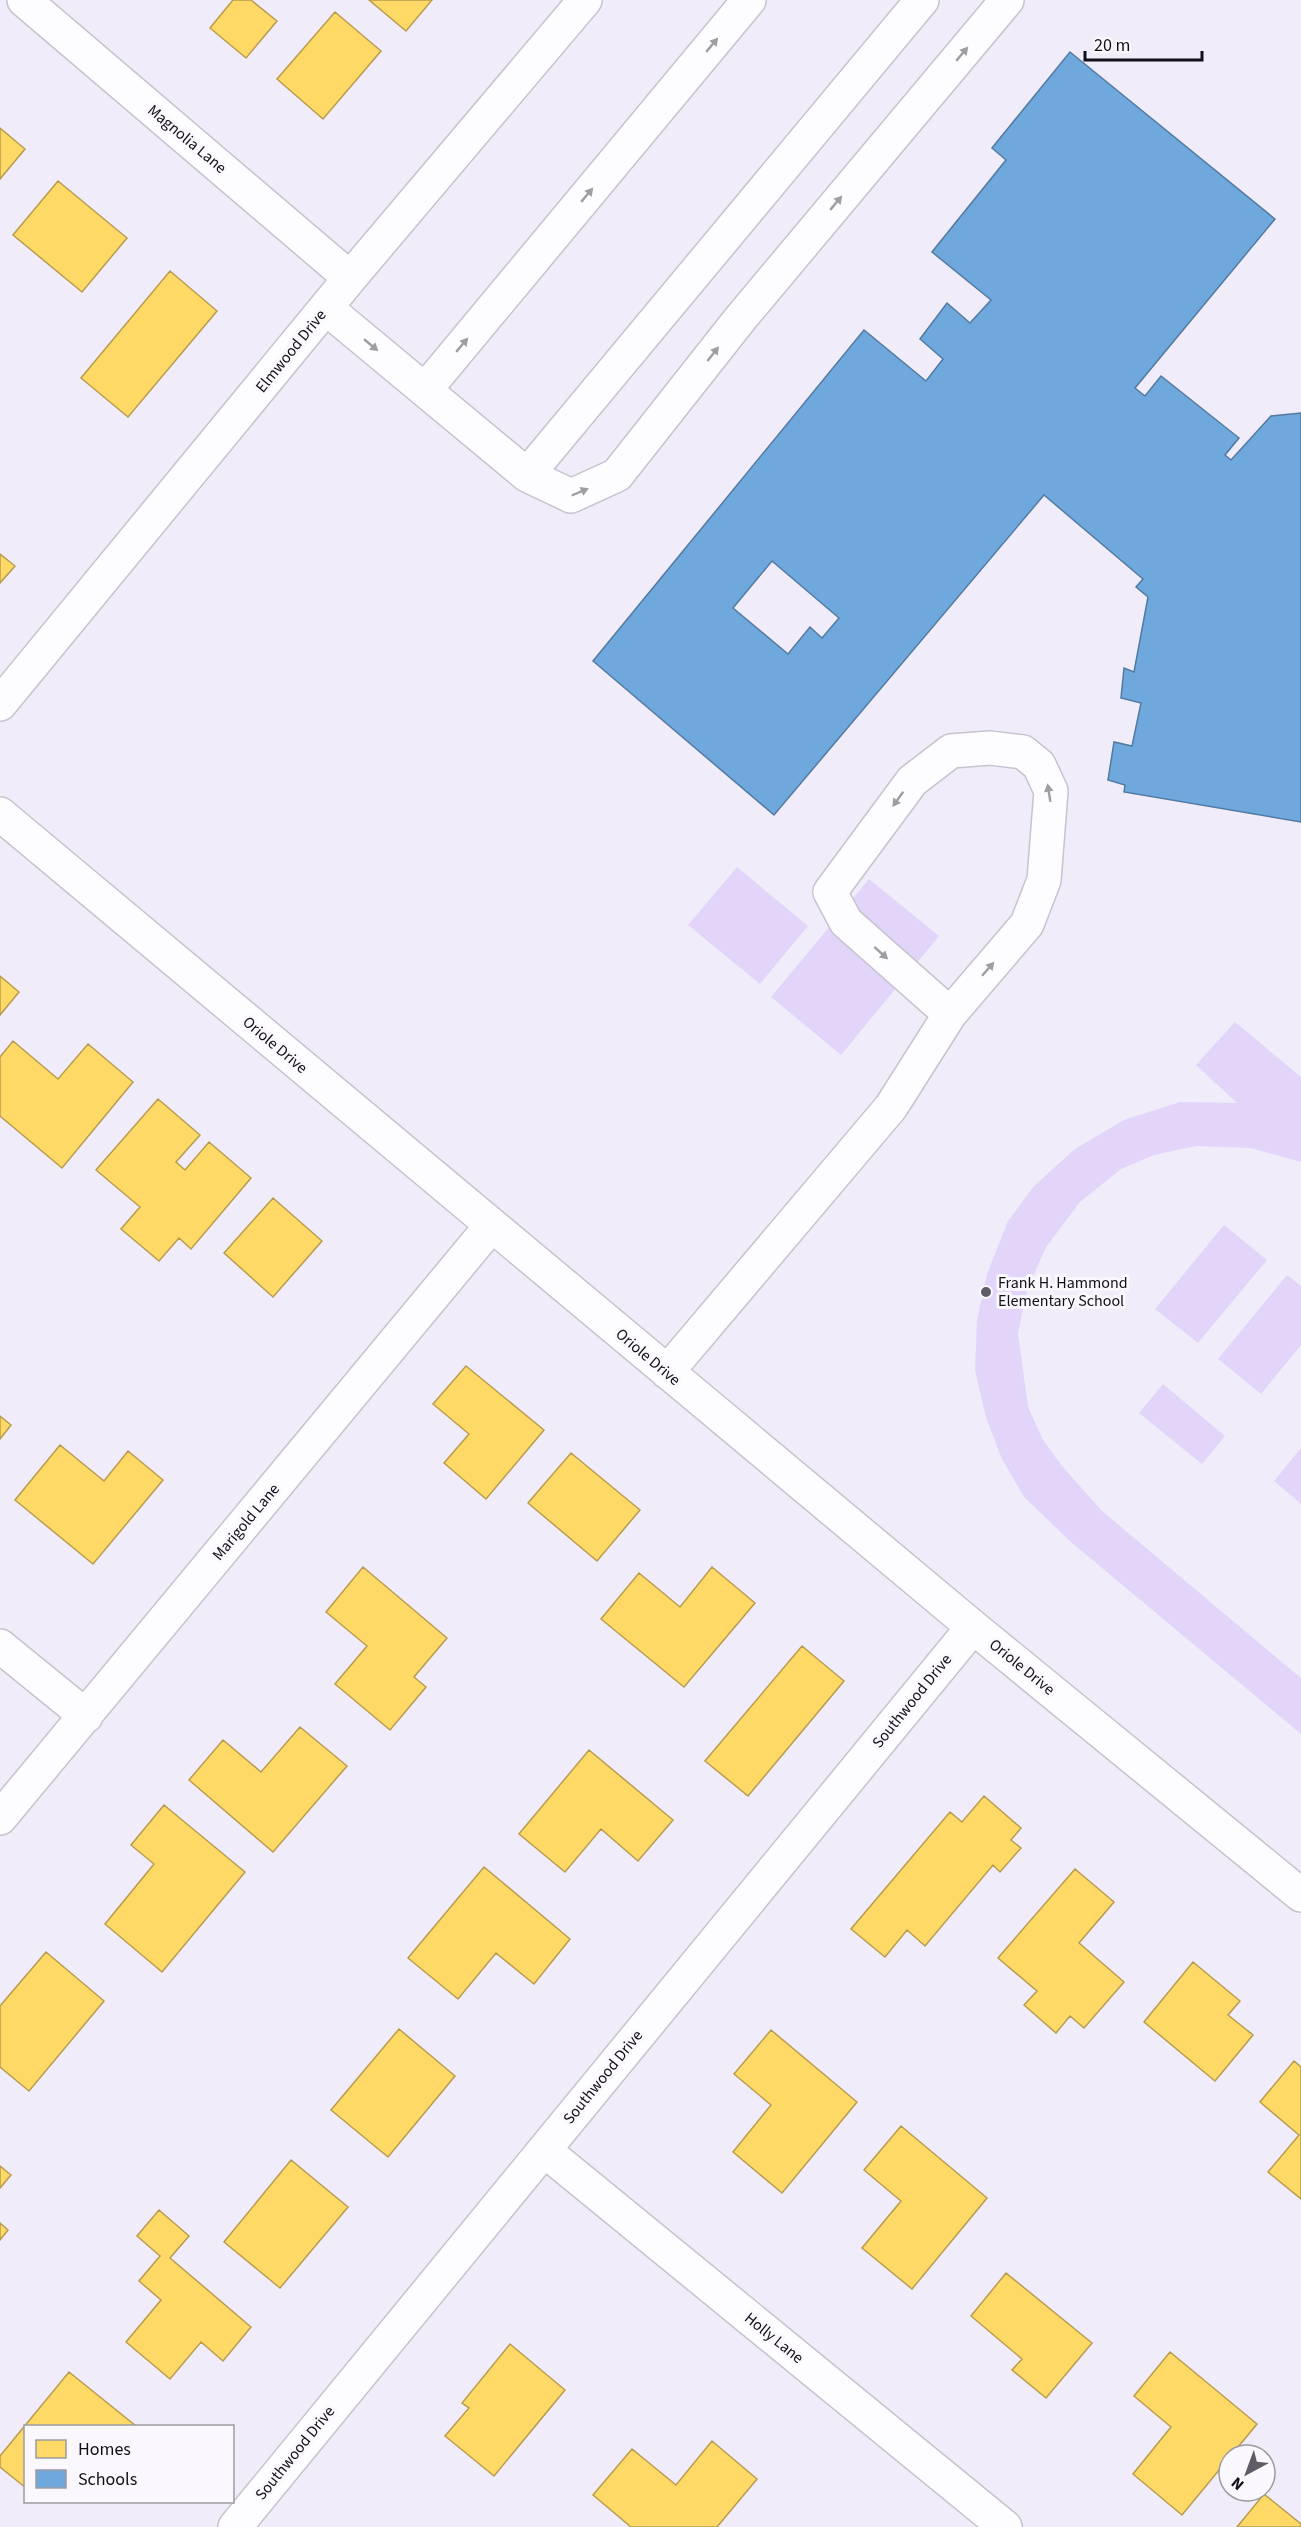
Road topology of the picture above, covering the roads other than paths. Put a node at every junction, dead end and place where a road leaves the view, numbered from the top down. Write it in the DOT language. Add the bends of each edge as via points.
graph roads {
  1 [pos="24,0"];
  2 [pos="585,0"];
  3 [pos="749,0"];
  4 [pos="922,0"];
  5 [pos="1007,0"];
  6 [pos="350,278"];
  7 [pos="326,308"];
  8 [pos="425,390"];
  9 [pos="527,475"];
  10 [pos="0,704"];
  11 [pos="0,814"];
  12 [pos="950,1014"];
  13 [pos="491,1226"];
  14 [pos="667,1372"];
  15 [pos="973,1627"];
  16 [pos="0,1646"];
  17 [pos="86,1716"];
  18 [pos="0,1818"];
  19 [pos="1301,1894"];
  20 [pos="544,2150"];
  21 [pos="235,2527"];
  22 [pos="1005,2527"];
  1 -- 6 [label="street, Magnolia Lane"];
  2 -- 6 [label="street, Elmwood Drive"];
  8 -- 3 [label="street, one-way"];
  4 -- 9 [label="street"];
  9 -- 5 [label="street, one-way" via="571,496 617,475 740,319"];
  6 -- 7 [label="street, Elmwood Drive"];
  7 -- 8 [label="street, one-way"];
  7 -- 10 [label="street, Elmwood Drive"];
  8 -- 9 [label="street"];
  11 -- 13 [label="street, Oriole Drive"];
  12 -- 12 [label="street, one-way" via="1027,924 1044,880 1051,791 1039,765 1023,752 990,748 951,751 912,781 830,892 846,922"];
  12 -- 14 [label="street" via="891,1107"];
  13 -- 14 [label="street, Oriole Drive"];
  13 -- 17 [label="street, Marigold Lane"];
  14 -- 15 [label="street, Oriole Drive"];
  15 -- 19 [label="street, Oriole Drive"];
  15 -- 20 [label="street, Southwood Drive"];
  16 -- 17 [label="street"];
  17 -- 18 [label="street, Marigold Lane"];
  20 -- 21 [label="street, Southwood Drive"];
  20 -- 22 [label="street, Holly Lane"];
}
